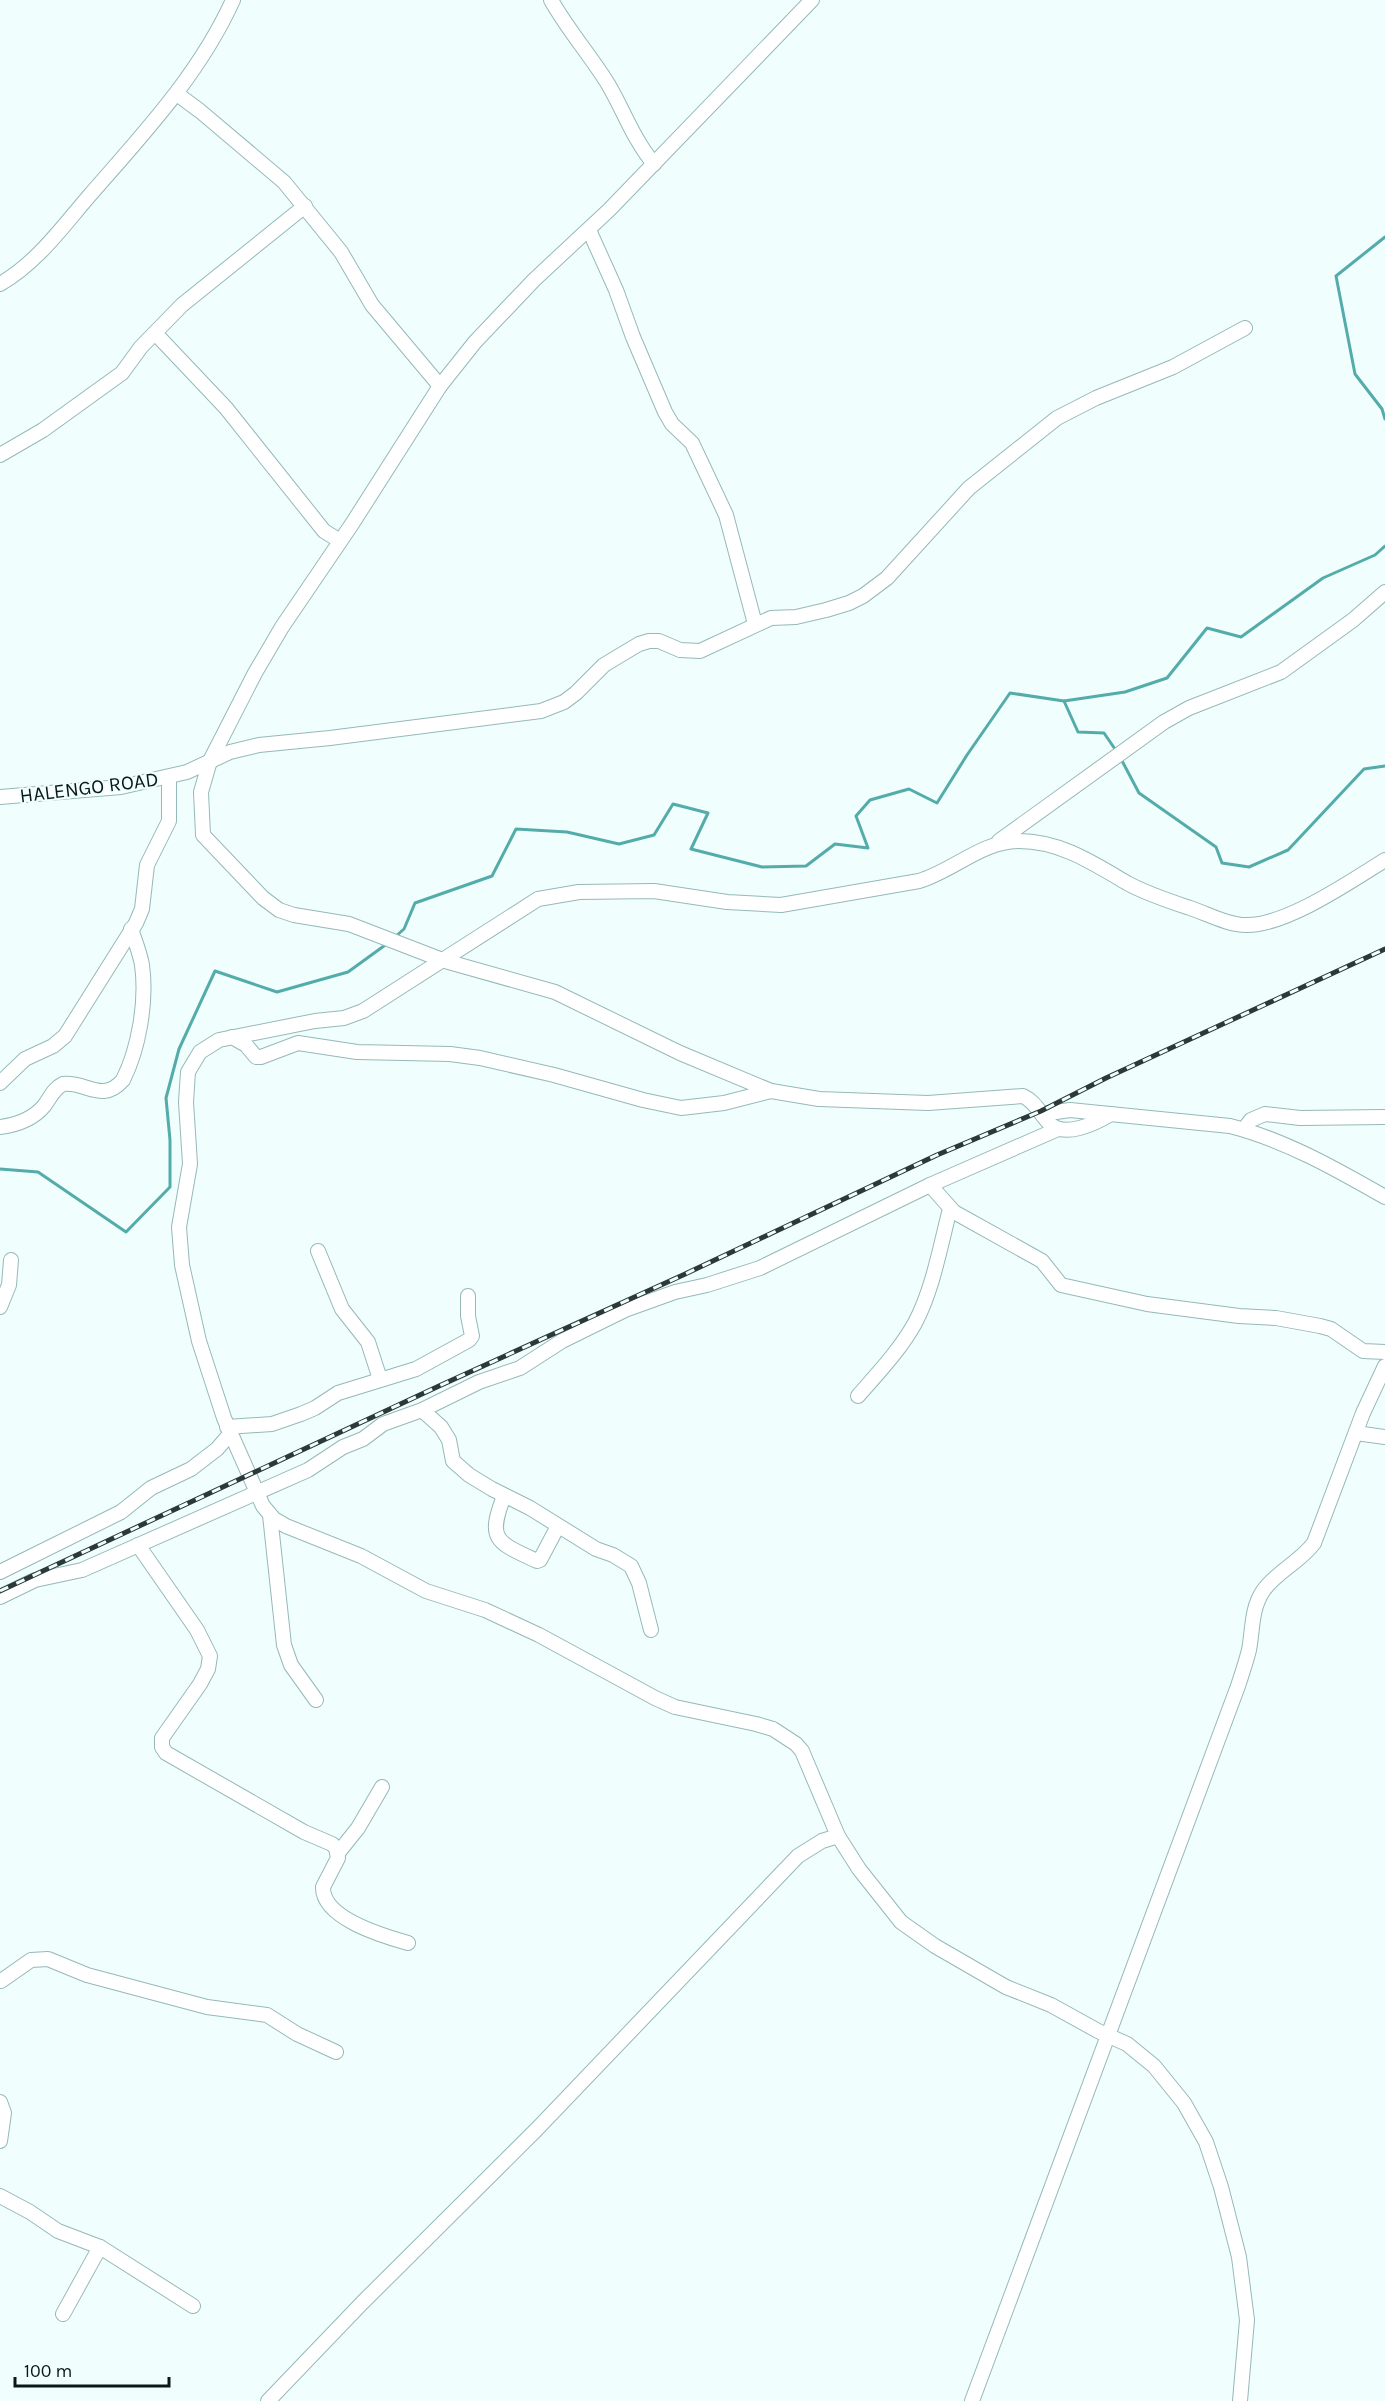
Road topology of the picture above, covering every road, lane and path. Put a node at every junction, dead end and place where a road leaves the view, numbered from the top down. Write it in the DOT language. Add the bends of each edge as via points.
graph roads {
  1 [pos="233,0"];
  2 [pos="552,0"];
  3 [pos="812,0"];
  4 [pos="177,94"];
  5 [pos="654,164"];
  6 [pos="305,206"];
  7 [pos="589,230"];
  8 [pos="0,284"];
  9 [pos="1245,328"];
  10 [pos="154,333"];
  11 [pos="440,386"];
  12 [pos="0,455"];
  13 [pos="340,541"];
  14 [pos="1385,592"];
  15 [pos="755,624"];
  16 [pos="210,761"];
  17 [pos="169,777"];
  18 [pos="0,797"];
  19 [pos="994,844"];
  20 [pos="1385,860"];
  21 [pos="131,930"];
  22 [pos="439,958"];
  23 [pos="232,1036"];
  24 [pos="0,1083"];
  25 [pos="771,1091"];
  26 [pos="1042,1114"];
  27 [pos="1111,1114"];
  28 [pos="1385,1117"];
  29 [pos="0,1127"];
  30 [pos="1058,1129"];
  31 [pos="1244,1129"];
  32 [pos="930,1185"];
  33 [pos="1385,1197"];
  34 [pos="950,1209"];
  35 [pos="318,1251"];
  36 [pos="11,1260"];
  37 [pos="468,1296"];
  38 [pos="0,1307"];
  39 [pos="1385,1352"];
  40 [pos="1384,1372"];
  41 [pos="380,1379"];
  42 [pos="858,1396"];
  43 [pos="422,1410"];
  44 [pos="228,1431"];
  45 [pos="1356,1433"];
  46 [pos="1385,1437"];
  47 [pos="257,1492"];
  48 [pos="504,1496"];
  49 [pos="270,1515"];
  50 [pos="558,1526"];
  51 [pos="138,1545"];
  52 [pos="0,1572"];
  53 [pos="0,1597"];
  54 [pos="651,1630"];
  55 [pos="316,1700"];
  56 [pos="382,1787"];
  57 [pos="838,1836"];
  58 [pos="338,1853"];
  59 [pos="408,1943"];
  60 [pos="0,1981"];
  61 [pos="1107,2035"];
  62 [pos="336,2052"];
  63 [pos="0,2103"];
  64 [pos="0,2141"];
  65 [pos="0,2196"];
  66 [pos="100,2247"];
  67 [pos="193,2306"];
  68 [pos="63,2314"];
  69 [pos="268,2401"];
  70 [pos="972,2401"];
  71 [pos="1240,2401"];
  1 -- 4 [label="street" via="221,27"];
  2 -- 5 [label="street" via="576,42 609,85 638,142"];
  3 -- 5 [label="street"];
  4 -- 6 [label="street" via="284,182"];
  4 -- 8 [label="street" via="35,259"];
  5 -- 7 [label="street"];
  6 -- 10 [label="street" via="182,305"];
  6 -- 11 [label="street" via="341,252 372,305"];
  7 -- 11 [label="street" via="504,312"];
  7 -- 15 [label="street" via="665,412 692,443 726,515"];
  9 -- 15 [label="street, HALENGO ROAD" via="1173,367 1057,418 975,482 887,578 863,596 826,610"];
  10 -- 12 [label="street" via="122,373 43,430"];
  10 -- 13 [label="street" via="226,408 324,531"];
  11 -- 13 [label="street"];
  13 -- 16 [label="street" via="282,627"];
  14 -- 19 [label="street" via="1281,672 1189,708 1164,722"];
  15 -- 16 [label="street, HALENGO ROAD" via="700,651 680,650 659,641 639,644 604,665 564,702 541,711 259,745"];
  16 -- 17 [label="street, HALENGO ROAD"];
  16 -- 22 [label="street" via="201,792 203,835 263,898 279,910 349,924"];
  17 -- 18 [label="street, HALENGO ROAD" via="121,787"];
  17 -- 21 [label="street" via="169,821 147,865 142,909"];
  19 -- 20 [label="street" via="1018,841 1052,846 1090,860 1141,890 1246,926 1292,913"];
  19 -- 22 [label="street" via="935,876 802,903 751,904 654,891 555,895 538,899"];
  21 -- 24 [label="street" via="65,1036 25,1059"];
  21 -- 29 [label="street" via="143,985 137,1034 123,1080 107,1091 63,1084 32,1117"];
  22 -- 23 [label="street" via="375,1005 352,1015"];
  22 -- 25 [label="street" via="555,992 680,1053"];
  23 -- 25 [label="street" via="256,1057 298,1042 357,1052 441,1053 480,1058 681,1107 724,1103"];
  23 -- 44 [label="street" via="200,1052 188,1072 190,1164 178,1227 199,1341"];
  25 -- 26 [label="street" via="819,1099 928,1103 1019,1096 1030,1100"];
  26 -- 27 [label="street" via="1070,1110"];
  26 -- 30 [label="street"];
  27 -- 30 [label="street" via="1084,1126"];
  27 -- 31 [label="street"];
  28 -- 31 [label="street" via="1300,1118 1270,1114 1255,1117"];
  30 -- 32 [label="street"];
  31 -- 33 [label="street" via="1319,1161"];
  32 -- 34 [label="street"];
  32 -- 43 [label="street" via="760,1268 625,1310 562,1341 520,1368 479,1382"];
  34 -- 39 [label="street" via="1042,1261 1061,1285 1147,1304 1320,1326 1363,1351"];
  34 -- 42 [label="street" via="931,1281 915,1322"];
  35 -- 41 [label="street" via="342,1309 368,1342"];
  36 -- 38 [label="street" via="9,1285"];
  37 -- 41 [label="street" via="471,1338 416,1369"];
  40 -- 45 [label="street"];
  41 -- 44 [label="street" via="338,1393 315,1408 286,1419"];
  43 -- 47 [label="street" via="383,1424 308,1470"];
  43 -- 48 [label="street" via="441,1427 449,1440 453,1461 460,1469"];
  44 -- 47 [label="street"];
  44 -- 52 [label="street" via="217,1449 191,1469 151,1488 121,1512"];
  45 -- 46 [label="street"];
  45 -- 61 [label="street" via="1314,1543 1258,1599 1238,1686"];
  47 -- 49 [label="street"];
  47 -- 51 [label="street"];
  48 -- 50 [label="street"];
  48 -- 50 [label="street" via="494,1525 496,1535 507,1545 540,1560"];
  49 -- 55 [label="street" via="284,1645 291,1665"];
  49 -- 57 [label="street" via="426,1591 484,1610 539,1635 665,1703 756,1724 785,1736 805,1758"];
  50 -- 54 [label="street" via="632,1566"];
  51 -- 53 [label="street" via="82,1570 36,1580"];
  51 -- 58 [label="street" via="205,1641 210,1656 208,1669 162,1738 162,1747 174,1759 332,1844"];
  56 -- 58 [label="street"];
  57 -- 61 [label="street" via="891,1911 911,1931 1006,1987 1064,2011"];
  57 -- 69 [label="street" via="798,1856 537,2129"];
  58 -- 59 [label="street" via="322,1887 326,1903 368,1929"];
  60 -- 62 [label="street" via="31,1960 48,1959 87,1975 196,2005 267,2015"];
  61 -- 70 [label="street"];
  61 -- 71 [label="street" via="1127,2044 1159,2071 1206,2142 1242,2270 1247,2320"];
  63 -- 64 [label="street" via="4,2112"];
  65 -- 66 [label="street" via="58,2231"];
  66 -- 67 [label="street"];
  66 -- 68 [label="street"];
}
